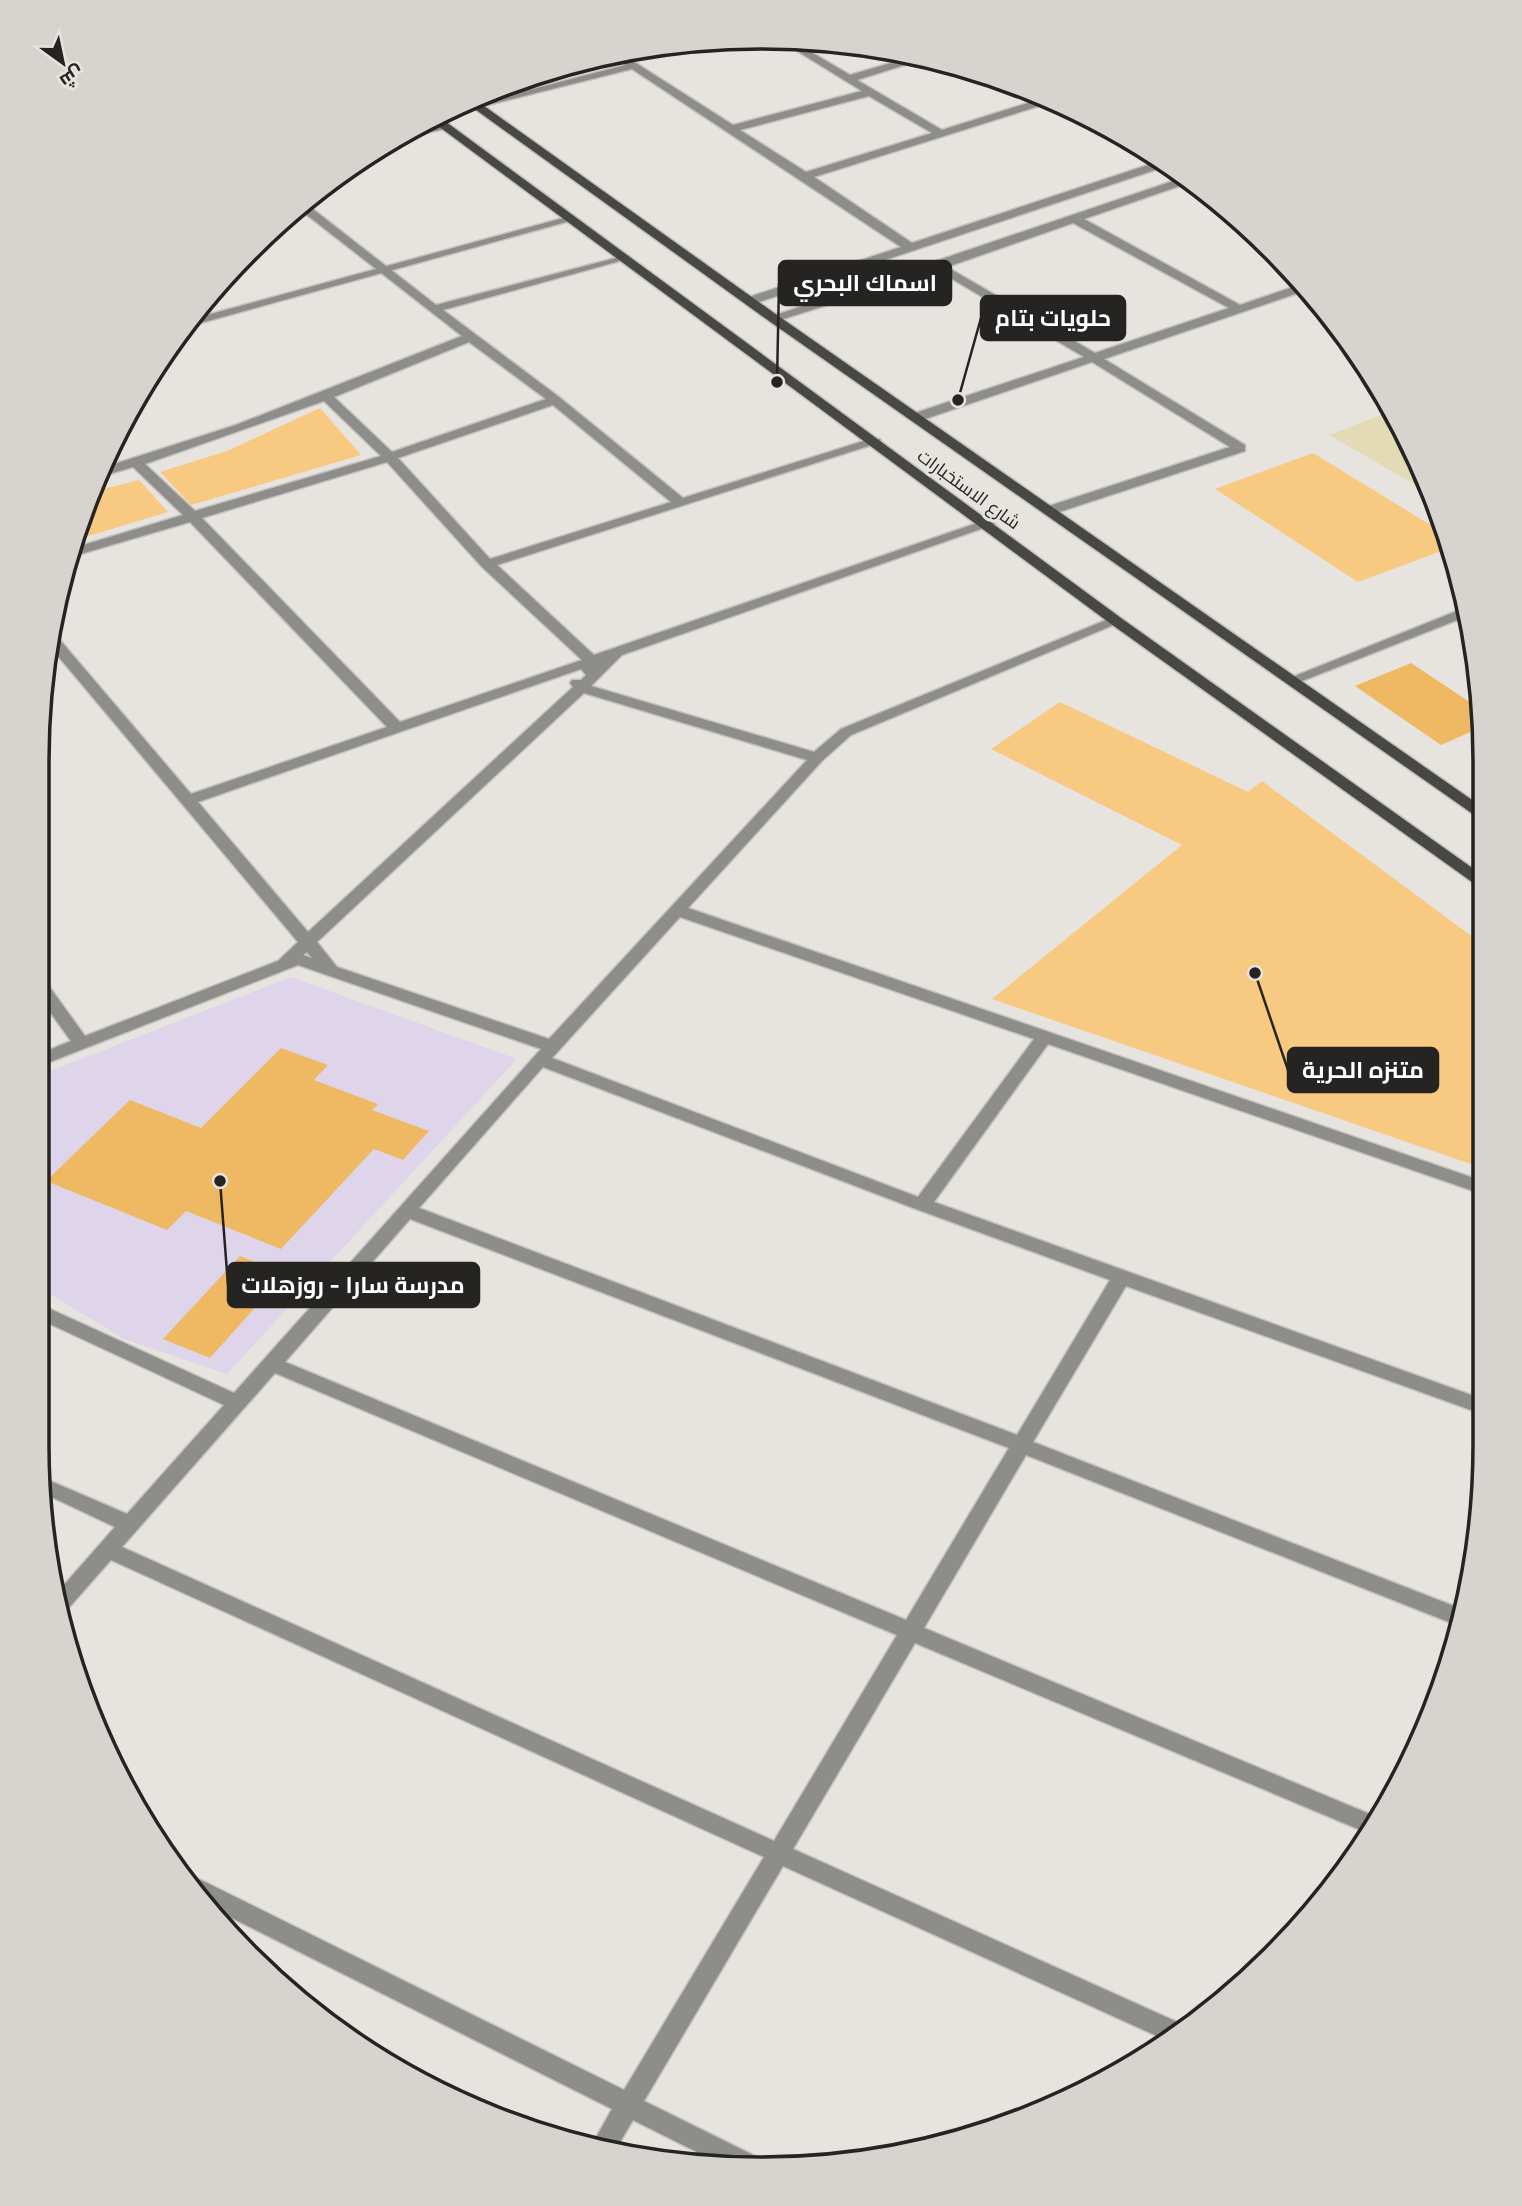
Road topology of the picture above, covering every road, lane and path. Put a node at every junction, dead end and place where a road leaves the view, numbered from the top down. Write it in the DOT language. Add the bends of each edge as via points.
graph roads {
  1 [pos="801,51"];
  2 [pos="628,62"];
  3 [pos="902,63"];
  4 [pos="633,65"];
  5 [pos="849,79"];
  6 [pos="523,90"];
  7 [pos="871,92"];
  8 [pos="1035,104"];
  9 [pos="479,107"];
  10 [pos="443,124"];
  11 [pos="731,130"];
  12 [pos="940,133"];
  13 [pos="1153,167"];
  14 [pos="805,176"];
  15 [pos="1176,183"];
  16 [pos="310,211"];
  17 [pos="1073,218"];
  18 [pos="570,219"];
  19 [pos="911,248"];
  20 [pos="623,257"];
  21 [pos="938,266"];
  22 [pos="382,270"];
  23 [pos="1295,290"];
  24 [pos="750,300"];
  25 [pos="433,309"];
  26 [pos="1239,309"];
  27 [pos="773,318"];
  28 [pos="203,320"];
  29 [pos="470,337"];
  30 [pos="1094,358"];
  31 [pos="327,397"];
  32 [pos="555,400"];
  33 [pos="917,417"];
  34 [pos="874,442"];
  35 [pos="390,457"];
  36 [pos="136,463"];
  37 [pos="111,470"];
  38 [pos="681,503"];
  39 [pos="1051,510"];
  40 [pos="192,516"];
  41 [pos="988,524"];
  42 [pos="81,550"];
  43 [pos="487,564"];
  44 [pos="1457,615"];
  45 [pos="1116,621"];
  46 [pos="59,647"];
  47 [pos="620,651"];
  48 [pos="592,661"];
  49 [pos="562,671"];
  50 [pos="1292,680"];
  51 [pos="583,688"];
  52 [pos="397,728"];
  53 [pos="817,758"];
  54 [pos="187,801"];
  55 [pos="1473,808"];
  56 [pos="1473,875"];
  57 [pos="677,909"];
  58 [pos="311,947"];
  59 [pos="291,962"];
  60 [pos="332,971"];
  61 [pos="49,999"];
  62 [pos="1045,1036"];
  63 [pos="82,1044"];
  64 [pos="547,1054"];
  65 [pos="49,1056"];
  66 [pos="1473,1185"];
  67 [pos="922,1205"];
  68 [pos="408,1211"];
  69 [pos="1122,1276"];
  70 [pos="49,1316"];
  71 [pos="272,1364"];
  72 [pos="237,1403"];
  73 [pos="1473,1404"];
  74 [pos="1021,1446"];
  75 [pos="51,1488"];
  76 [pos="130,1525"];
  77 [pos="108,1550"];
  78 [pos="66,1596"];
  79 [pos="1452,1614"];
  80 [pos="910,1632"];
  81 [pos="1365,1822"];
  82 [pos="779,1853"];
  83 [pos="211,1896"];
  84 [pos="1168,2029"];
  85 [pos="628,2105"];
  86 [pos="608,2140"];
  87 [pos="729,2156"];
  1 -- 5 [label="street"];
  2 -- 4 [label="street"];
  3 -- 5 [label="street"];
  4 -- 6 [label="street"];
  4 -- 11 [label="street"];
  5 -- 7 [label="street"];
  7 -- 11 [label="street"];
  7 -- 12 [label="street"];
  8 -- 12 [label="street"];
  9 -- 24 [label="main road, شارع الاستخبارات"];
  10 -- 18 [label="main road, شارع الاستخبارات"];
  11 -- 14 [label="street"];
  12 -- 14 [label="street"];
  13 -- 19 [label="street"];
  14 -- 19 [label="street"];
  15 -- 17 [label="street"];
  16 -- 22 [label="street"];
  17 -- 21 [label="street"];
  17 -- 26 [label="street"];
  18 -- 20 [label="main road, شارع الاستخبارات"];
  18 -- 22 [label="street"];
  19 -- 24 [label="street"];
  20 -- 25 [label="street"];
  20 -- 34 [label="main road, شارع الاستخبارات"];
  21 -- 27 [label="street"];
  21 -- 30 [label="street"];
  22 -- 25 [label="street"];
  22 -- 28 [label="street"];
  23 -- 26 [label="street"];
  24 -- 27 [label="main road, شارع الاستخبارات"];
  25 -- 29 [label="street"];
  26 -- 30 [label="street"];
  27 -- 33 [label="main road, شارع الاستخبارات"];
  29 -- 31 [label="street"];
  29 -- 32 [label="street"];
  30 -- 33 [label="street"];
  30 -- 39 [label="street" via="1240,448"];
  31 -- 35 [label="street"];
  31 -- 36 [label="street"];
  32 -- 35 [label="street"];
  32 -- 38 [label="street"];
  33 -- 39 [label="main road, شارع الاستخبارات"];
  34 -- 38 [label="street"];
  34 -- 41 [label="main road, شارع الاستخبارات"];
  35 -- 40 [label="street"];
  35 -- 43 [label="street"];
  36 -- 37 [label="street"];
  36 -- 40 [label="street"];
  38 -- 43 [label="street"];
  39 -- 50 [label="main road, شارع الاستخبارات"];
  40 -- 42 [label="street"];
  40 -- 52 [label="street"];
  41 -- 45 [label="main road, شارع الاستخبارات"];
  41 -- 47 [label="street"];
  43 -- 48 [label="street"];
  44 -- 50 [label="street"];
  45 -- 53 [label="street" via="846,732"];
  45 -- 56 [label="main road, شارع الاستخبارات"];
  46 -- 54 [label="street"];
  47 -- 48 [label="street"];
  47 -- 51 [label="street"];
  48 -- 49 [label="street"];
  48 -- 51 [label="street"];
  49 -- 51 [label="street"];
  49 -- 52 [label="street"];
  50 -- 55 [label="main road, شارع الاستخبارات"];
  51 -- 53 [label="street"];
  51 -- 58 [label="street"];
  52 -- 54 [label="street"];
  53 -- 57 [label="street"];
  54 -- 58 [label="street"];
  57 -- 62 [label="street"];
  57 -- 64 [label="street"];
  58 -- 59 [label="street"];
  58 -- 60 [label="street"];
  59 -- 60 [label="street"];
  59 -- 63 [label="street"];
  60 -- 64 [label="street"];
  61 -- 63 [label="street"];
  62 -- 66 [label="street"];
  62 -- 67 [label="street"];
  63 -- 65 [label="street"];
  64 -- 67 [label="street"];
  64 -- 68 [label="street"];
  67 -- 69 [label="street"];
  68 -- 71 [label="street"];
  68 -- 74 [label="street"];
  69 -- 73 [label="street"];
  69 -- 74 [label="street"];
  70 -- 72 [label="street"];
  71 -- 72 [label="street"];
  71 -- 80 [label="street"];
  72 -- 76 [label="street"];
  74 -- 79 [label="street"];
  74 -- 80 [label="street"];
  75 -- 76 [label="street"];
  76 -- 77 [label="street"];
  77 -- 78 [label="street"];
  77 -- 82 [label="street"];
  80 -- 81 [label="street"];
  80 -- 82 [label="street"];
  82 -- 84 [label="street"];
  82 -- 85 [label="street"];
  83 -- 85 [label="street"];
  85 -- 86 [label="street"];
  85 -- 87 [label="street"];
}
